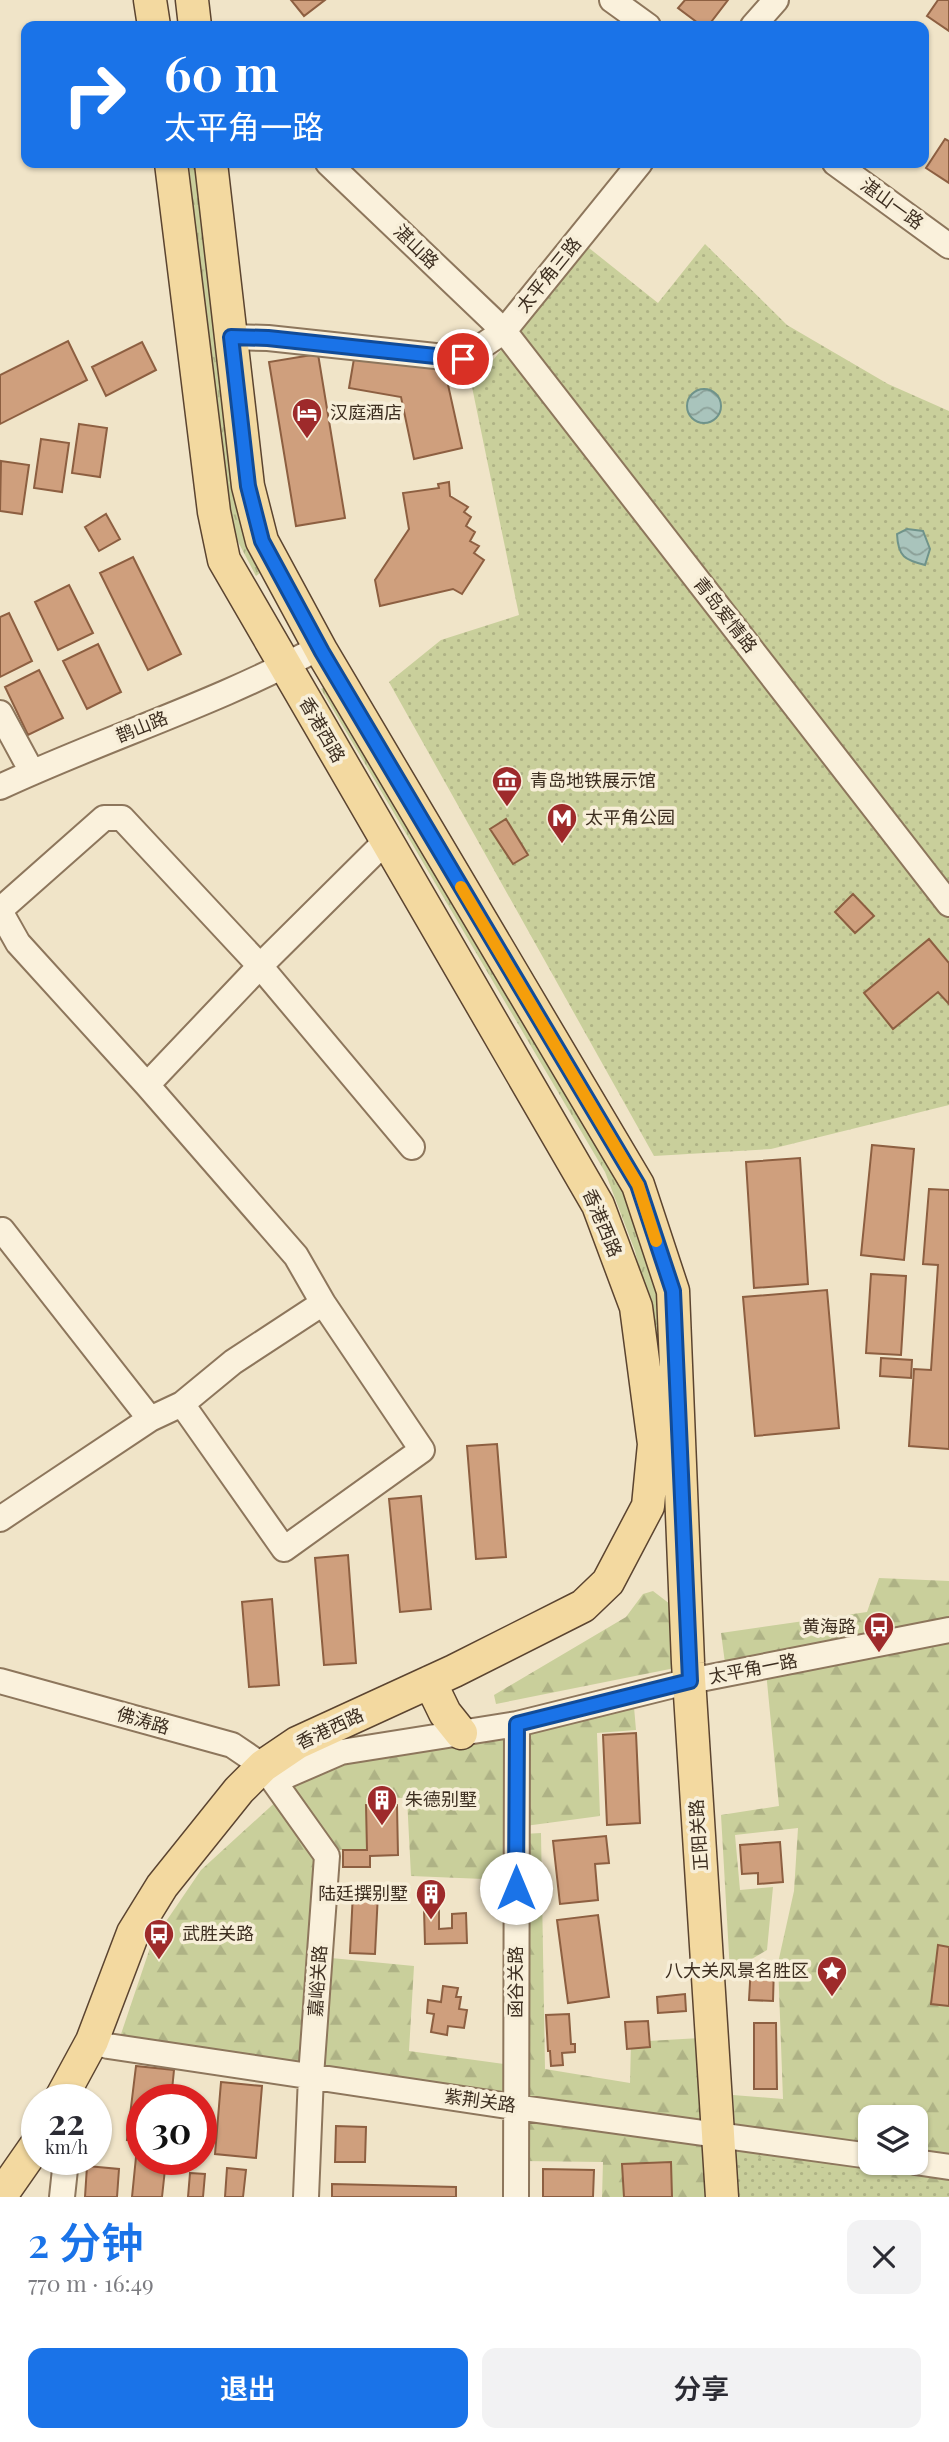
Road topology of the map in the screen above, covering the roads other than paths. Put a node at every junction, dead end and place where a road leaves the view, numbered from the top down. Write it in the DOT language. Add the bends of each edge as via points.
graph roads {
  1 [pos="150,0"];
  2 [pos="192,0"];
  3 [pos="612,0"];
  4 [pos="776,0"];
  5 [pos="153,21"];
  6 [pos="194,21"];
  7 [pos="641,21"];
  8 [pos="757,21"];
  9 [pos="171,168"];
  10 [pos="212,168"];
  11 [pos="333,168"];
  12 [pos="636,168"];
  13 [pos="842,168"];
  14 [pos="949,246"];
  15 [pos="504,331"];
  16 [pos="231,337"];
  17 [pos="320,647"];
  18 [pos="285,667"];
  19 [pos="0,713"];
  20 [pos="32,772"];
  21 [pos="0,787"];
  22 [pos="386,841"];
  23 [pos="947,902"];
  24 [pos="0,910"];
  25 [pos="260,967"];
  26 [pos="147,1085"];
  27 [pos="412,1147"];
  28 [pos="2,1230"];
  29 [pos="323,1303"];
  30 [pos="182,1404"];
  31 [pos="150,1419"];
  32 [pos="0,1519"];
  33 [pos="949,1630"];
  34 [pos="0,1681"];
  35 [pos="690,1681"];
  36 [pos="430,1682"];
  37 [pos="517,1724"];
  38 [pos="461,1733"];
  39 [pos="268,1773"];
  40 [pos="92,2041"];
  41 [pos="311,2076"];
  42 [pos="69,2084"];
  43 [pos="515,2106"];
  44 [pos="718,2135"];
  45 [pos="858,2154"];
  46 [pos="928,2164"];
  47 [pos="21,2167"];
  48 [pos="949,2167"];
  49 [pos="64,2175"];
  50 [pos="0,2197"];
  51 [pos="62,2197"];
  52 [pos="306,2197"];
  53 [pos="516,2197"];
  54 [pos="722,2197"];
  1 -- 5 [label="main road"];
  2 -- 6 [label="main road"];
  3 -- 7 [label="street"];
  4 -- 8 [label="street"];
  9 -- 18 [label="main road, 香港西路" via="224,560"];
  10 -- 16 [label="main road"];
  11 -- 15 [label="street, 湛山路"];
  12 -- 15 [label="street, 太平角三路"];
  13 -- 14 [label="street, 湛山一路"];
  15 -- 16 [label="street, 太平角三路" via="463,359"];
  15 -- 23 [label="street, 青岛爱情路"];
  16 -- 17 [label="main road" via="248,486 262,541"];
  17 -- 18 [label="street, 鹊山路"];
  17 -- 35 [label="main road, 正阳关路" via="638,1185 673,1291"];
  18 -- 20 [label="street, 鹊山路"];
  18 -- 22 [label="main road, 香港西路"];
  19 -- 20 [label="street"];
  20 -- 21 [label="street, 鹊山路"];
  22 -- 25 [label="street"];
  22 -- 36 [label="main road, 香港西路" via="598,1205 636,1307 654,1444 648,1506 608,1582 583,1606"];
  24 -- 25 [label="street" via="104,818 122,818"];
  24 -- 26 [label="street" via="18,943"];
  25 -- 26 [label="street"];
  25 -- 27 [label="street"];
  26 -- 29 [label="street" via="296,1256"];
  28 -- 31 [label="street"];
  29 -- 30 [label="street" via="233,1362"];
  29 -- 30 [label="street" via="422,1450 300,1539 284,1549"];
  30 -- 31 [label="street"];
  31 -- 32 [label="street"];
  33 -- 35 [label="street, 太平角一路"];
  34 -- 39 [label="street, 佛涛路" via="232,1745"];
  35 -- 37 [label="street, 太平角一路"];
  35 -- 44 [label="main road, 正阳关路"];
  36 -- 38 [label="main road" via="444,1713"];
  36 -- 39 [label="main road, 香港西路" via="297,1743"];
  37 -- 38 [label="street, 太平角一路"];
  37 -- 43 [label="street, 函谷关路"];
  38 -- 39 [label="street, 太平角一路" via="341,1752"];
  39 -- 40 [label="main road, 香港西路" via="239,1790 162,1886 133,1933"];
  39 -- 41 [label="street, 嘉峪关路" via="327,1856"];
  40 -- 41 [label="street, 紫荆关路"];
  40 -- 42 [label="main road, 香港西路"];
  41 -- 43 [label="street, 紫荆关路"];
  41 -- 52 [label="street, 嘉峪关路"];
  43 -- 44 [label="street, 紫荆关路"];
  43 -- 53 [label="street, 函谷关路"];
  44 -- 45 [label="street, 紫荆关路"];
  44 -- 54 [label="main road, 正阳关路"];
  46 -- 48 [label="street"];
  47 -- 50 [label="main road"];
  49 -- 51 [label="street"];
}
